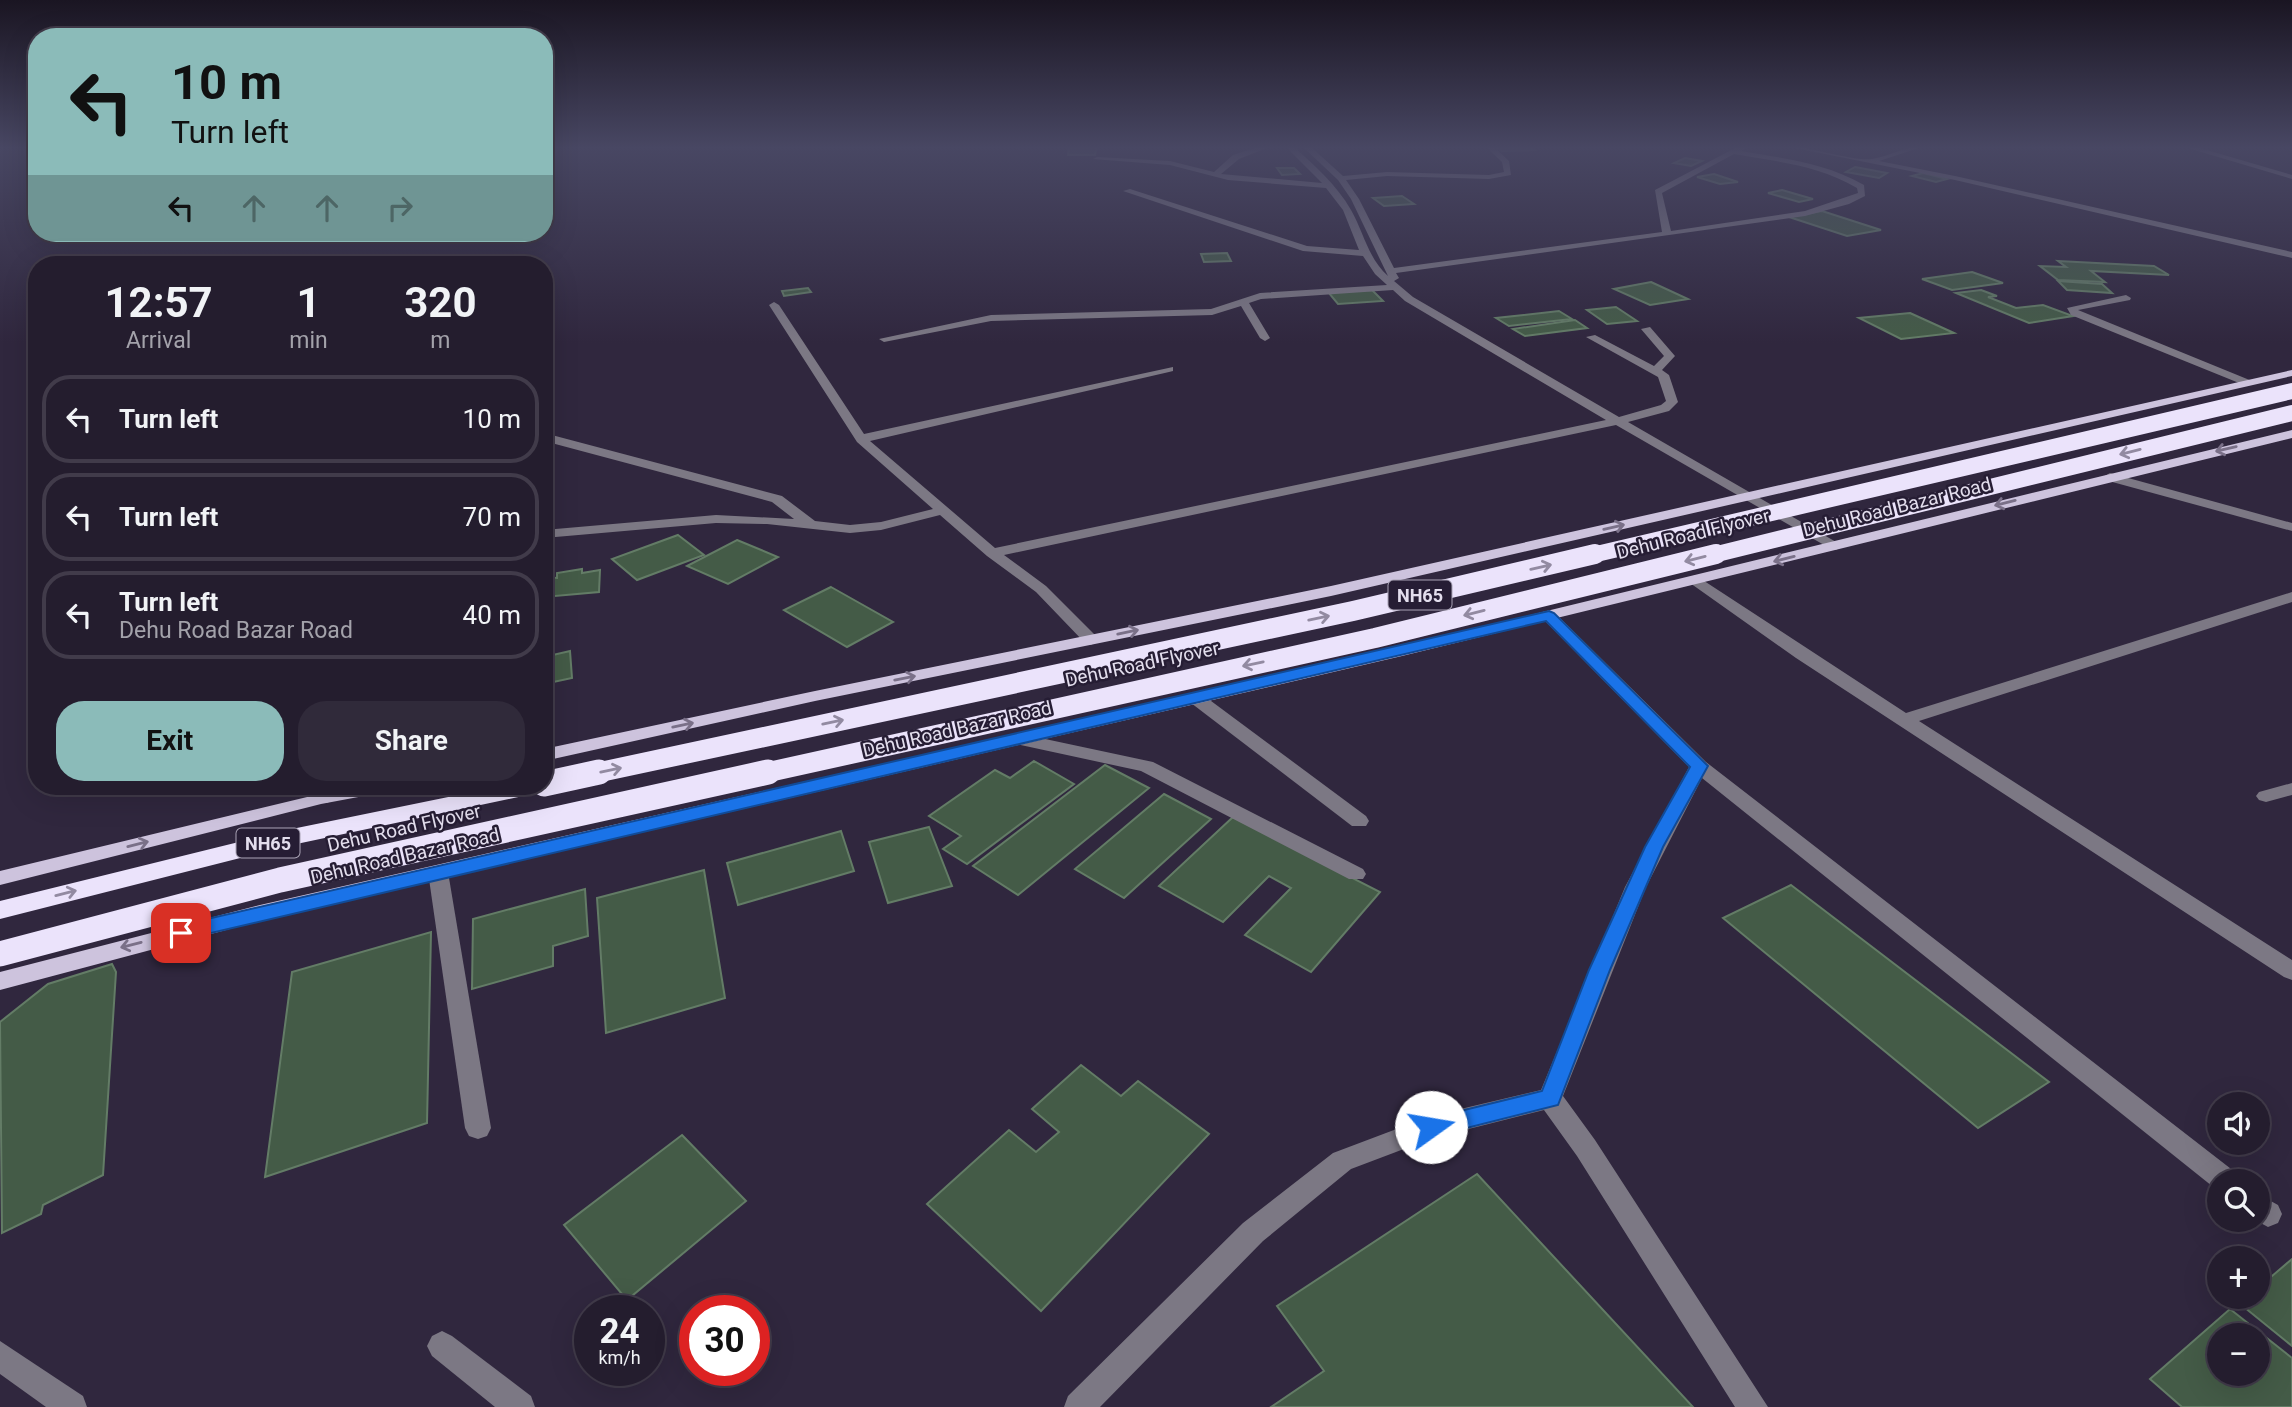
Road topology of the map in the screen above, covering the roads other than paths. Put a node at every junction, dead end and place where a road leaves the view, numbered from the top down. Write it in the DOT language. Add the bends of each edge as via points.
graph roads {
  1 [pos="1191,212"];
  2 [pos="1348,212"];
  3 [pos="1361,212"];
  4 [pos="1662,212"];
  5 [pos="1803,212"];
  6 [pos="2098,212"];
  7 [pos="1667,234"];
  8 [pos="1366,253"];
  9 [pos="2292,255"];
  10 [pos="1389,271"];
  11 [pos="1394,288"];
  12 [pos="2126,298"];
  13 [pos="1409,299"];
  14 [pos="1244,303"];
  15 [pos="774,305"];
  16 [pos="1646,329"];
  17 [pos="1591,337"];
  18 [pos="1265,338"];
  19 [pos="884,339"];
  20 [pos="1169,369"];
  21 [pos="1656,370"];
  22 [pos="2292,373"];
  23 [pos="2248,383"];
  24 [pos="2292,391"];
  25 [pos="2292,413"];
  26 [pos="1618,421"];
  27 [pos="2292,433"];
  28 [pos="553,439"];
  29 [pos="861,439"];
  30 [pos="2110,477"];
  31 [pos="1746,497"];
  32 [pos="944,510"];
  33 [pos="811,525"];
  34 [pos="2292,527"];
  35 [pos="553,533"];
  36 [pos="1836,546"];
  37 [pos="992,553"];
  38 [pos="1695,580"];
  39 [pos="2292,597"];
  40 [pos="1549,616"];
  41 [pos="1091,640"];
  42 [pos="1197,699"];
  43 [pos="1904,720"];
  44 [pos="1017,738"];
  45 [pos="553,753"];
  46 [pos="1699,766"];
  47 [pos="553,782"];
  48 [pos="2292,789"];
  49 [pos="310,795"];
  50 [pos="494,795"];
  51 [pos="2266,796"];
  52 [pos="1359,821"];
  53 [pos="438,872"];
  54 [pos="1356,874"];
  55 [pos="0,878"];
  56 [pos="0,910"];
  57 [pos="0,954"];
  58 [pos="2292,971"];
  59 [pos="0,981"];
  60 [pos="1550,1098"];
  61 [pos="478,1128"];
  62 [pos="2211,1169"];
  63 [pos="442,1346"];
  64 [pos="0,1356"];
  65 [pos="72,1407"];
  66 [pos="520,1407"];
  67 [pos="1079,1407"];
  68 [pos="1753,1407"];
  1 -- 8 [label="street" via="1306,249"];
  2 -- 8 [label="street"];
  3 -- 10 [label="street"];
  4 -- 7 [label="street"];
  5 -- 7 [label="street"];
  6 -- 9 [label="street"];
  7 -- 10 [label="street"];
  8 -- 11 [label="street"];
  10 -- 13 [label="street"];
  11 -- 13 [label="street"];
  11 -- 14 [label="street" via="1261,296"];
  12 -- 23 [label="street" via="2072,308 2101,326"];
  13 -- 26 [label="street"];
  14 -- 18 [label="street"];
  14 -- 19 [label="street" via="1212,312 991,318"];
  15 -- 29 [label="street"];
  16 -- 21 [label="street" via="1670,356"];
  17 -- 21 [label="street"];
  20 -- 29 [label="street"];
  21 -- 26 [label="street" via="1663,374 1672,402"];
  22 -- 23 [label="main road"];
  23 -- 31 [label="main road"];
  47 -- 24 [label="highway, Dehu Road Flyover / NH65, one-way, bridge" via="1353,611"];
  25 -- 57 [label="highway, Dehu Road Flyover / NH65, one-way, bridge" via="1375,638 280,880"];
  26 -- 31 [label="street"];
  26 -- 37 [label="street"];
  27 -- 30 [label="main road, Dehu Road Bazar Road, one-way"];
  28 -- 33 [label="street" via="776,499"];
  29 -- 32 [label="street"];
  30 -- 34 [label="street"];
  30 -- 36 [label="main road, Dehu Road Bazar Road, one-way"];
  31 -- 36 [label="street"];
  41 -- 31 [label="main road, one-way"];
  32 -- 33 [label="street" via="881,526"];
  32 -- 37 [label="street"];
  33 -- 35 [label="street" via="716,519"];
  36 -- 38 [label="main road, Dehu Road Bazar Road, one-way"];
  37 -- 41 [label="street" via="1041,589"];
  38 -- 40 [label="main road, Dehu Road Bazar Road"];
  38 -- 43 [label="street"];
  39 -- 43 [label="street"];
  40 -- 42 [label="main road, Dehu Road Bazar Road"];
  40 -- 46 [label="street"];
  45 -- 41 [label="main road, one-way"];
  42 -- 44 [label="main road, Dehu Road Bazar Road"];
  42 -- 52 [label="street"];
  43 -- 58 [label="street"];
  44 -- 53 [label="main road, Dehu Road Bazar Road"];
  44 -- 54 [label="street" via="1146,766"];
  46 -- 60 [label="street" via="1654,847 1599,970"];
  46 -- 62 [label="street"];
  48 -- 51 [label="street"];
  55 -- 49 [label="main road, one-way"];
  56 -- 50 [label="highway, Dehu Road Flyover / NH65, one-way" via="287,838"];
  53 -- 59 [label="main road, Dehu Road Bazar Road, one-way"];
  53 -- 61 [label="street"];
  60 -- 67 [label="street" via="1431,1127 1342,1161 1252,1231"];
  60 -- 68 [label="street"];
  63 -- 66 [label="street"];
  64 -- 65 [label="street"];
}
